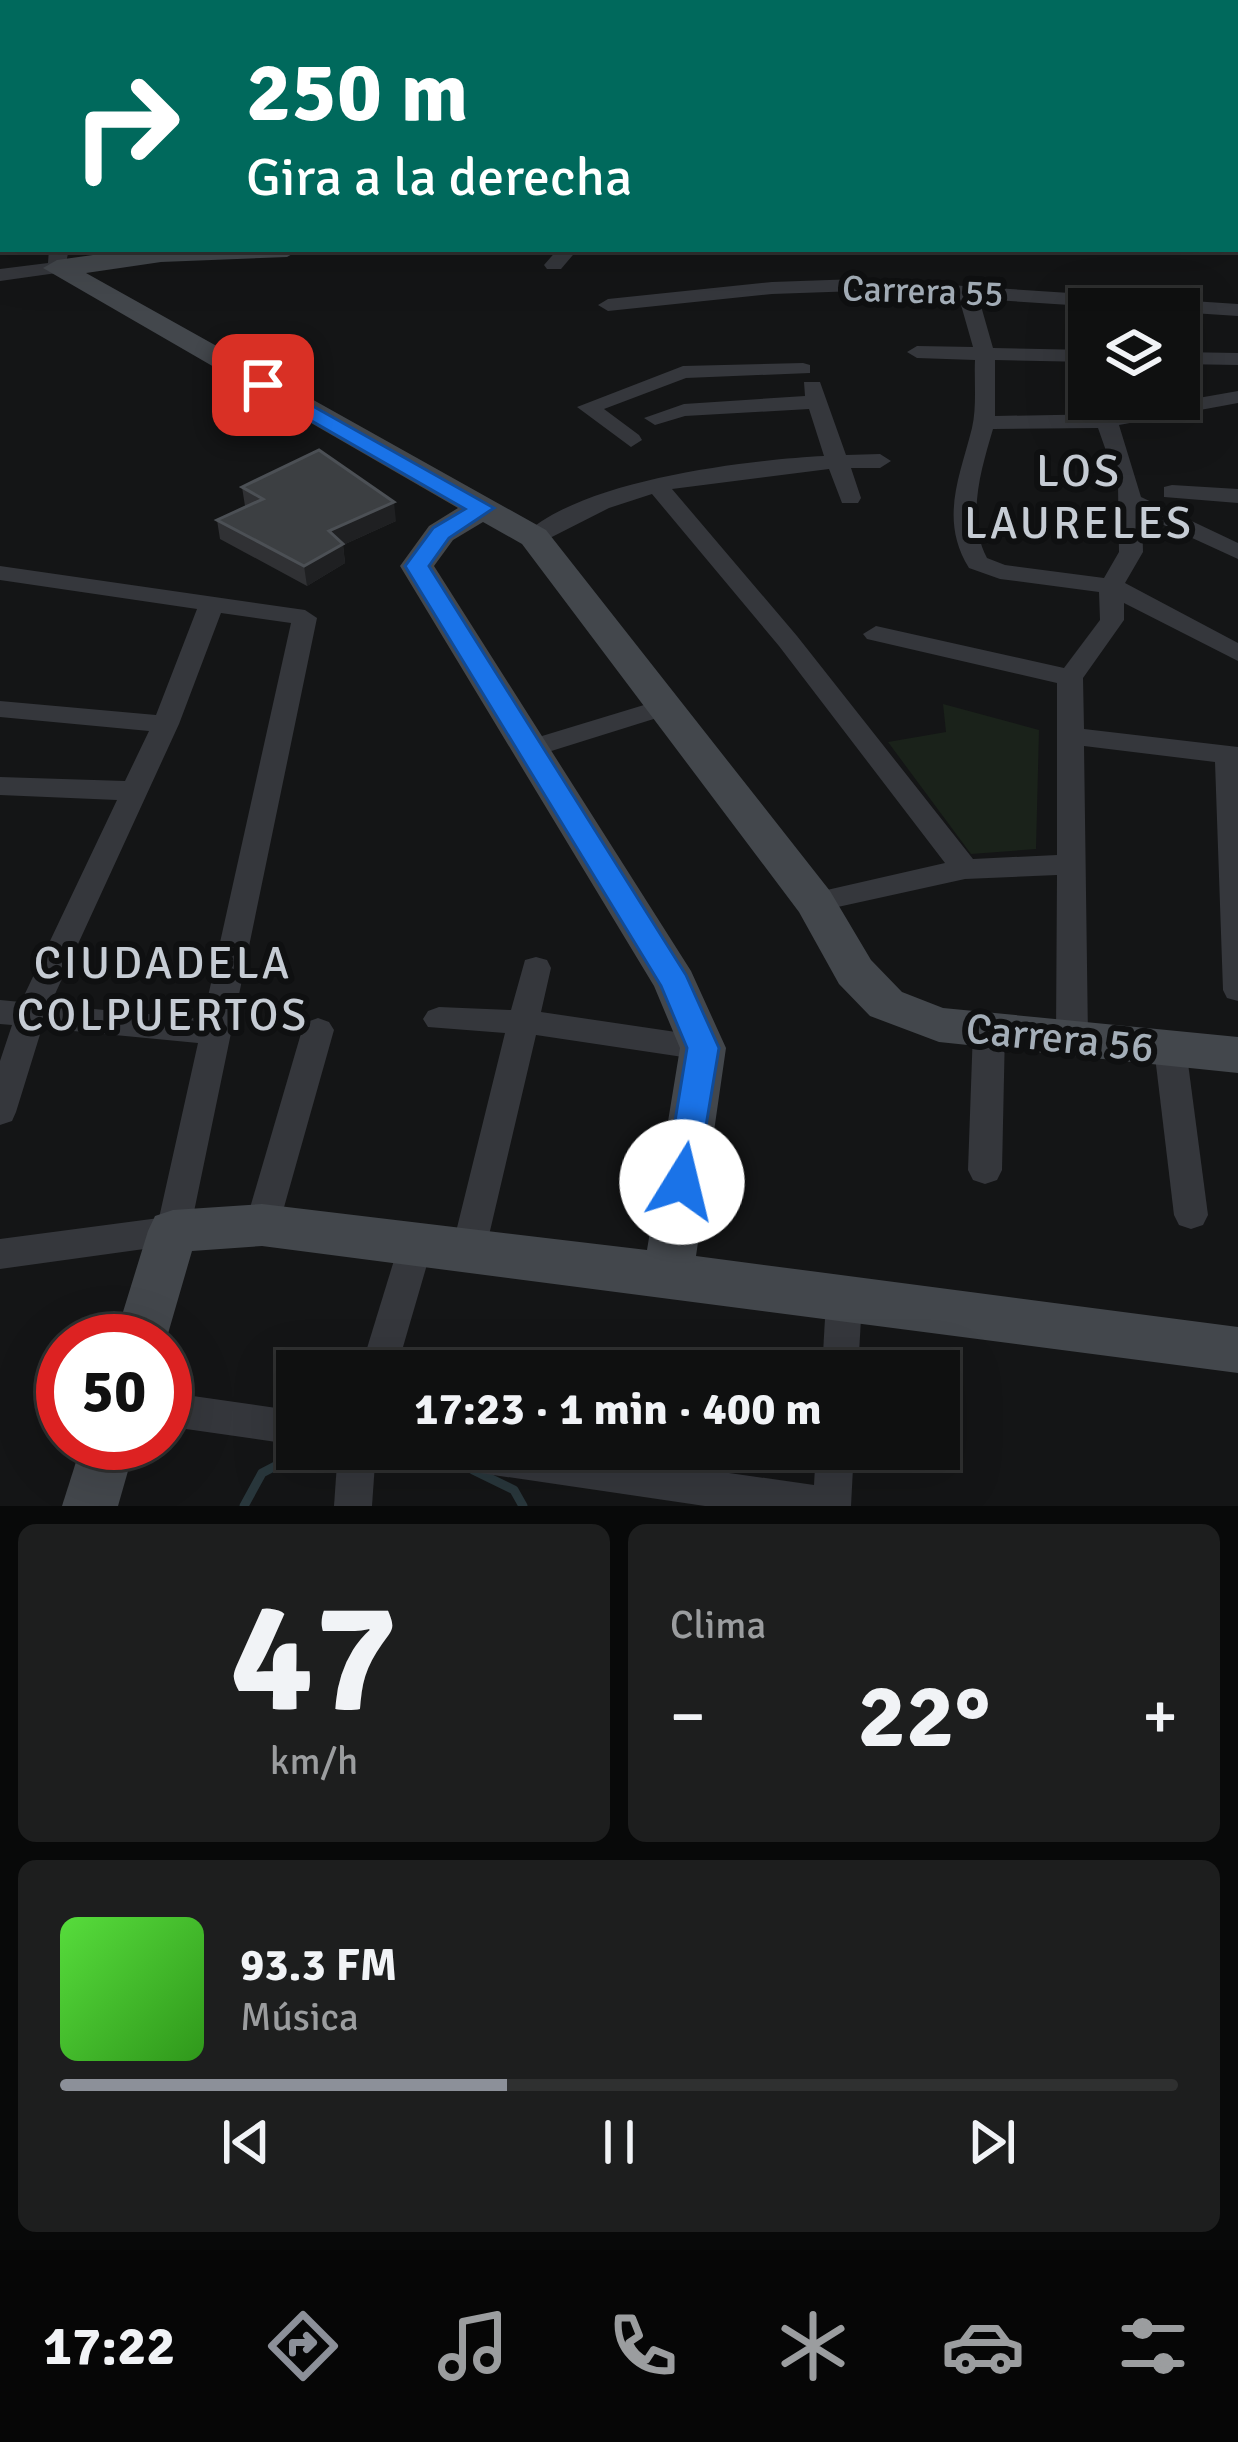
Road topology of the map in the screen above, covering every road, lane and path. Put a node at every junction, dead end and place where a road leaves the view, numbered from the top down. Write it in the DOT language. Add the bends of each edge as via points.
graph roads {
  1 [pos="211,252"];
  2 [pos="58,258"];
  3 [pos="0,275"];
  4 [pos="967,290"];
  5 [pos="608,305"];
  6 [pos="1238,310"];
  7 [pos="917,352"];
  8 [pos="986,354"];
  9 [pos="1068,356"];
  10 [pos="1200,358"];
  11 [pos="1238,359"];
  12 [pos="650,381"];
  13 [pos="1238,397"];
  14 [pos="819,402"];
  15 [pos="684,410"];
  16 [pos="655,418"];
  17 [pos="1107,421"];
  18 [pos="984,423"];
  19 [pos="631,440"];
  20 [pos="838,461"];
  21 [pos="880,461"];
  22 [pos="658,487"];
  23 [pos="1172,492"];
  24 [pos="1238,496"];
  25 [pos="850,498"];
  26 [pos="1128,500"];
  27 [pos="482,508"];
  28 [pos="533,538"];
  29 [pos="1238,552"];
  30 [pos="0,573"];
  31 [pos="1111,586"];
  32 [pos="210,608"];
  33 [pos="876,634"];
  34 [pos="1238,653"];
  35 [pos="1070,678"];
  36 [pos="667,706"];
  37 [pos="0,709"];
  38 [pos="166,724"];
  39 [pos="1072,736"];
  40 [pos="529,749"];
  41 [pos="1233,756"];
  42 [pos="0,787"];
  43 [pos="135,791"];
  44 [pos="1070,864"];
  45 [pos="965,869"];
  46 [pos="814,902"];
  47 [pos="536,968"];
  48 [pos="1238,990"];
  49 [pos="15,1012"];
  50 [pos="439,1019"];
  51 [pos="525,1022"];
  52 [pos="318,1030"];
  53 [pos="988,1030"];
  54 [pos="219,1033"];
  55 [pos="1072,1038"];
  56 [pos="703,1048"];
  57 [pos="1170,1048"];
  58 [pos="1238,1055"];
  59 [pos="0,1112"];
  60 [pos="986,1170"];
  61 [pos="1191,1215"];
  62 [pos="262,1225"];
  63 [pos="172,1231"];
  64 [pos="416,1244"];
  65 [pos="469,1248"];
  66 [pos="0,1254"];
  67 [pos="669,1271"];
  68 [pos="844,1300"];
  69 [pos="148,1314"];
  70 [pos="384,1350"];
  71 [pos="841,1350"];
  72 [pos="1238,1350"];
  73 [pos="192,1413"];
  74 [pos="276,1425"];
  75 [pos="101,1470"];
  76 [pos="356,1470"];
  77 [pos="583,1470"];
  78 [pos="833,1470"];
  79 [pos="90,1506"];
  80 [pos="353,1506"];
  81 [pos="830,1506"];
  1 -- 2 [label="main road"];
  2 -- 3 [label="street"];
  2 -- 27 [label="main road"];
  4 -- 5 [label="street, Carrera 55" via="772,288"];
  4 -- 6 [label="street, Carrera 55"];
  4 -- 8 [label="street"];
  7 -- 8 [label="street"];
  8 -- 9 [label="street"];
  8 -- 18 [label="street"];
  10 -- 11 [label="street"];
  12 -- 14 [label="street" via="799,360"];
  12 -- 15 [label="street"];
  12 -- 19 [label="street" via="588,406"];
  13 -- 17 [label="street"];
  14 -- 15 [label="street"];
  14 -- 20 [label="street"];
  15 -- 16 [label="street"];
  17 -- 18 [label="street"];
  17 -- 26 [label="street"];
  18 -- 31 [label="street" via="965,484 977,563"];
  20 -- 21 [label="street"];
  20 -- 22 [label="street"];
  20 -- 25 [label="street"];
  22 -- 28 [label="street" via="603,502"];
  22 -- 45 [label="street"];
  23 -- 24 [label="street"];
  26 -- 29 [label="street"];
  26 -- 31 [label="street" via="1131,553"];
  27 -- 28 [label="main road"];
  27 -- 40 [label="main road" via="441,533 417,566"];
  28 -- 36 [label="main road"];
  30 -- 32 [label="street"];
  31 -- 34 [label="street"];
  31 -- 35 [label="street" via="1112,620"];
  32 -- 38 [label="street"];
  32 -- 54 [label="street" via="305,618"];
  33 -- 35 [label="street"];
  35 -- 39 [label="street"];
  36 -- 40 [label="street"];
  36 -- 46 [label="main road"];
  37 -- 38 [label="street"];
  38 -- 43 [label="street"];
  39 -- 41 [label="street"];
  39 -- 44 [label="street"];
  40 -- 56 [label="main road" via="675,983"];
  41 -- 48 [label="street"];
  42 -- 43 [label="street"];
  43 -- 49 [label="street"];
  44 -- 45 [label="street"];
  44 -- 55 [label="street"];
  45 -- 46 [label="street"];
  46 -- 53 [label="main road, Carrera 56" via="855,972 886,1004 939,1025"];
  47 -- 51 [label="street"];
  49 -- 54 [label="street"];
  49 -- 59 [label="street"];
  50 -- 51 [label="street"];
  51 -- 56 [label="street"];
  51 -- 65 [label="street"];
  52 -- 62 [label="street"];
  53 -- 55 [label="main road, Carrera 56"];
  53 -- 60 [label="street"];
  54 -- 63 [label="street"];
  55 -- 57 [label="main road, Carrera 56"];
  56 -- 67 [label="main road"];
  57 -- 58 [label="main road, Carrera 56"];
  57 -- 61 [label="street"];
  62 -- 63 [label="main road"];
  62 -- 64 [label="main road"];
  63 -- 66 [label="street"];
  63 -- 69 [label="main road"];
  64 -- 65 [label="main road"];
  64 -- 70 [label="street"];
  65 -- 67 [label="main road"];
  67 -- 68 [label="main road"];
  68 -- 71 [label="street"];
  68 -- 72 [label="main road"];
  73 -- 74 [label="street"];
  75 -- 79 [label="main road"];
  76 -- 80 [label="street"];
  77 -- 81 [label="street"];
  78 -- 81 [label="street"];
}
